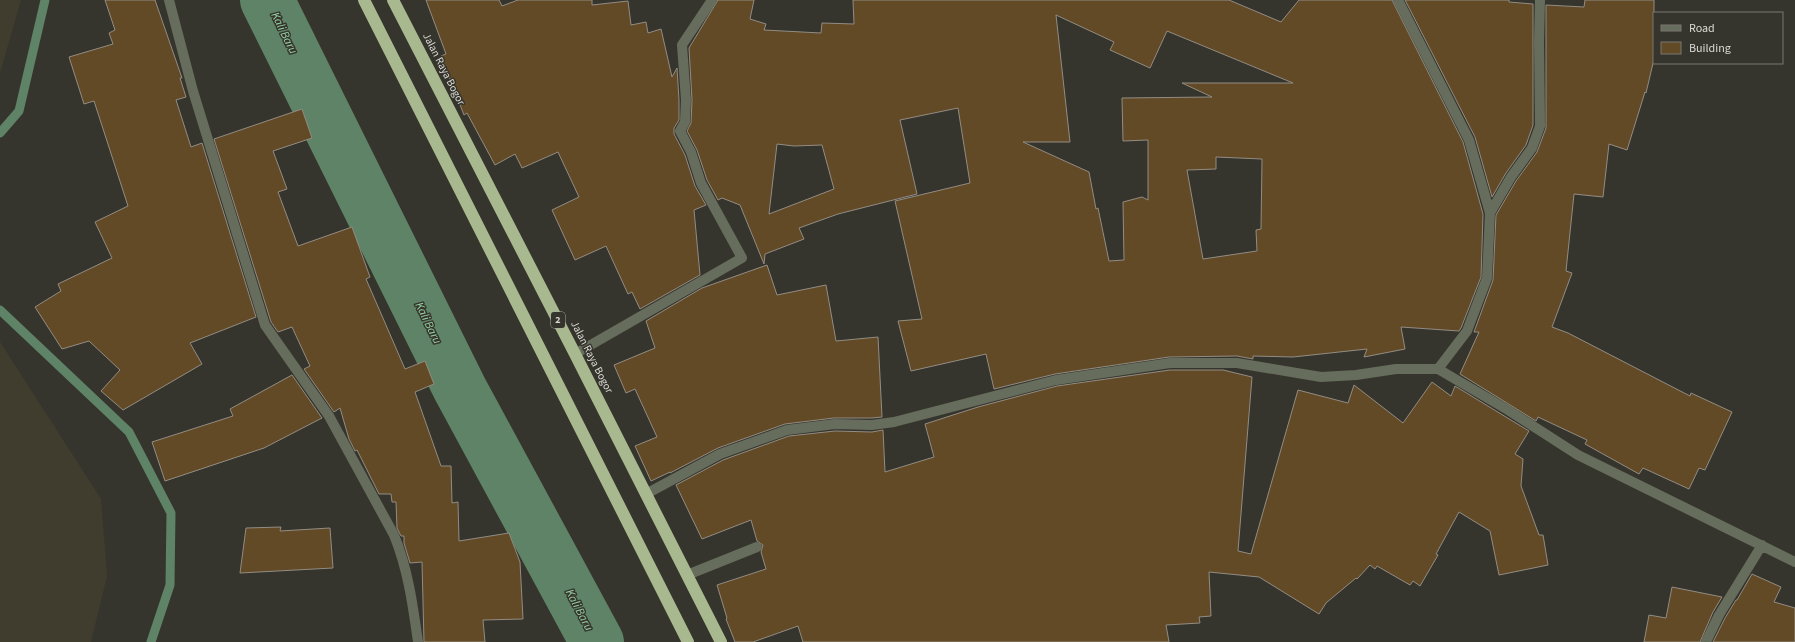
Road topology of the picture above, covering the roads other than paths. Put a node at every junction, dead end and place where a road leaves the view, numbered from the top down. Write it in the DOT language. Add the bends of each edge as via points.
graph roads {
  1 [pos="169,0"];
  2 [pos="364,0"];
  3 [pos="394,0"];
  4 [pos="712,0"];
  5 [pos="1398,0"];
  6 [pos="1540,0"];
  7 [pos="1490,213"];
  8 [pos="576,354"];
  9 [pos="1438,369"];
  10 [pos="646,494"];
  11 [pos="1762,545"];
  12 [pos="757,547"];
  13 [pos="1795,562"];
  14 [pos="687,575"];
  15 [pos="418,642"];
  16 [pos="688,642"];
  17 [pos="721,642"];
  18 [pos="1706,642"];
  1 -- 15 [label="street" via="193,91 265,324 329,416 394,535 407,578"];
  2 -- 16 [label="highway"];
  3 -- 8 [label="highway, Jalan Raya Bogor / 2"];
  4 -- 8 [label="street" via="682,46 686,100 685,122 680,131 691,152 701,183 742,258"];
  5 -- 7 [label="street" via="1469,140"];
  6 -- 7 [label="street" via="1540,126 1532,148"];
  7 -- 9 [label="street" via="1486,278 1467,331"];
  8 -- 10 [label="highway, Jalan Raya Bogor / 2"];
  9 -- 10 [label="street" via="1396,369 1321,377 1237,362 1170,363 1056,380 894,422 872,425 835,424 787,430 720,454"];
  9 -- 11 [label="street" via="1578,455"];
  10 -- 14 [label="highway, Jalan Raya Bogor / 2"];
  11 -- 13 [label="street"];
  11 -- 18 [label="street" via="1719,615"];
  12 -- 14 [label="street"];
  14 -- 17 [label="highway, Jalan Raya Bogor / 2"];
}
